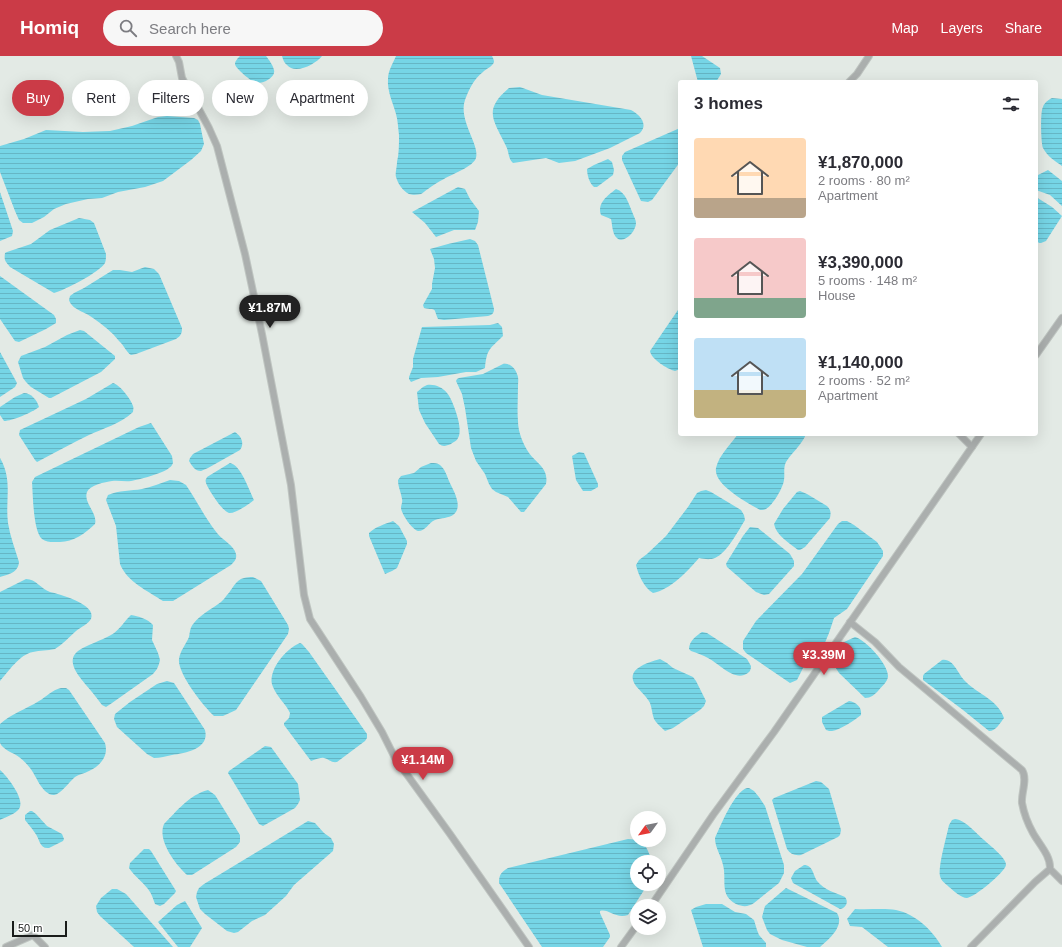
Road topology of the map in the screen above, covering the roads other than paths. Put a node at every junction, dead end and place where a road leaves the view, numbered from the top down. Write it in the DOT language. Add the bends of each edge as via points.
graph roads {
  1 [pos="176,56"];
  2 [pos="869,56"];
  3 [pos="851,80"];
  4 [pos="1062,318"];
  5 [pos="1038,352"];
  6 [pos="961,436"];
  7 [pos="980,436"];
  8 [pos="972,447"];
  9 [pos="850,622"];
  10 [pos="1050,869"];
  11 [pos="1062,882"];
  12 [pos="656,899"];
  13 [pos="630,935"];
  14 [pos="6,947"];
  15 [pos="45,947"];
  16 [pos="529,947"];
  17 [pos="621,947"];
  18 [pos="971,947"];
  1 -- 16 [label="street" via="182,78 217,146 244,254 291,485 304,595 310,619 361,697 395,758"];
  2 -- 3 [label="street"];
  4 -- 5 [label="street"];
  6 -- 8 [label="street"];
  7 -- 8 [label="street"];
  8 -- 9 [label="street"];
  9 -- 10 [label="street" via="1022,770 1025,775 1022,798 1024,813 1048,858"];
  9 -- 12 [label="street"];
  10 -- 11 [label="street"];
  10 -- 18 [label="street"];
  13 -- 17 [label="street"];
  14 -- 15 [label="street" via="33,935"];
}
